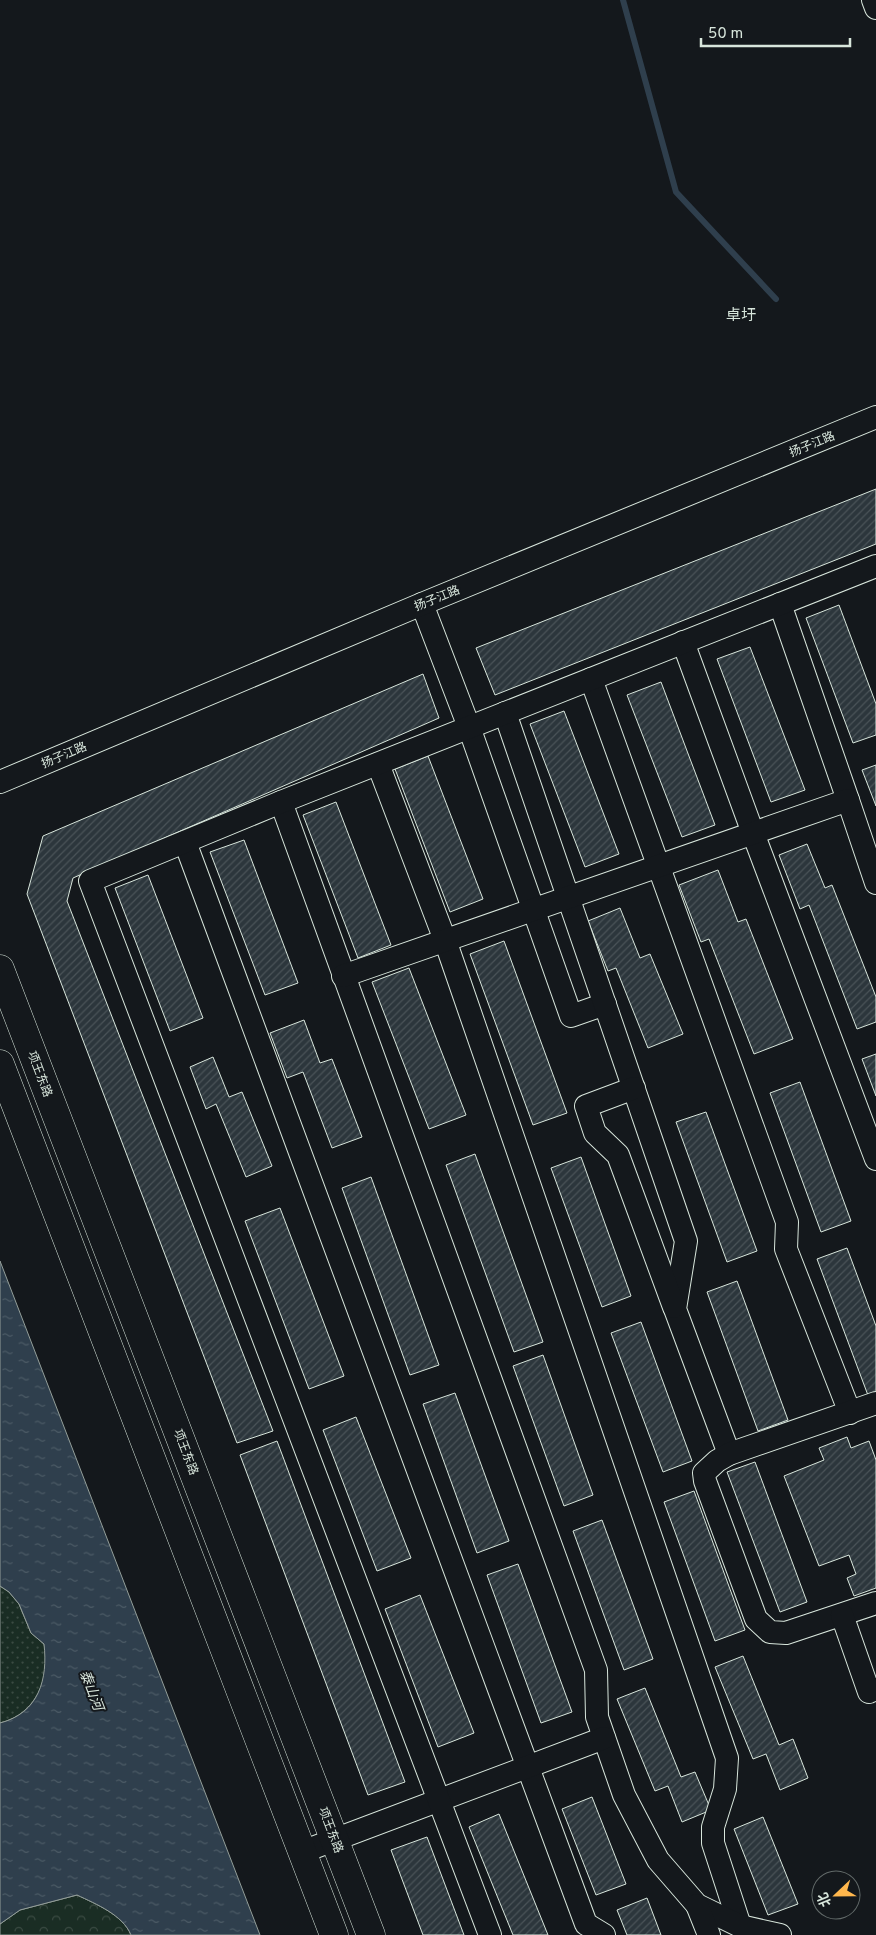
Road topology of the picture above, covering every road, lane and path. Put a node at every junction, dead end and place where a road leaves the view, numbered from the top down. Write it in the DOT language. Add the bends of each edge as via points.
graph roads {
  1 [pos="873,0"];
  2 [pos="876,8"];
  3 [pos="876,417"];
  4 [pos="876,568"];
  5 [pos="422,604"];
  6 [pos="780,604"];
  7 [pos="683,642"];
  8 [pos="591,679"];
  9 [pos="505,713"];
  10 [pos="469,727"];
  11 [pos="378,764"];
  12 [pos="0,782"];
  13 [pos="848,800"];
  14 [pos="281,802"];
  15 [pos="753,833"];
  16 [pos="185,842"];
  17 [pos="658,866"];
  18 [pos="876,882"];
  19 [pos="569,897"];
  20 [pos="533,909"];
  21 [pos="445,940"];
  22 [pos="0,969"];
  23 [pos="344,976"];
  24 [pos="605,1004"];
  25 [pos="0,1064"];
  26 [pos="634,1088"];
  27 [pos="876,1159"];
  28 [pos="675,1309"];
  29 [pos="876,1403"];
  30 [pos="850,1412"];
  31 [pos="729,1454"];
  32 [pos="874,1610"];
  33 [pos="842,1615"];
  34 [pos="876,1689"];
  35 [pos="604,1738"];
  36 [pos="528,1767"];
  37 [pos="438,1800"];
  38 [pos="335,1840"];
  39 [pos="302,1852"];
  40 [pos="697,1905"];
  41 [pos="740,1926"];
  42 [pos="334,1935"];
  43 [pos="371,1935"];
  44 [pos="490,1935"];
  45 [pos="604,1935"];
  46 [pos="709,1935"];
  47 [pos="780,1935"];
  1 -- 2 [label="street"];
  3 -- 5 [label="street, 扬子江路"];
  4 -- 6 [label="street"];
  5 -- 10 [label="street"];
  5 -- 12 [label="street, 扬子江路"];
  6 -- 7 [label="street"];
  6 -- 13 [label="street"];
  7 -- 8 [label="street"];
  7 -- 15 [label="street"];
  8 -- 9 [label="street"];
  8 -- 17 [label="street"];
  9 -- 10 [label="street"];
  9 -- 19 [label="street"];
  10 -- 11 [label="street"];
  10 -- 20 [label="street"];
  11 -- 14 [label="street"];
  11 -- 21 [label="street"];
  13 -- 15 [label="street"];
  13 -- 18 [label="street"];
  14 -- 16 [label="street"];
  14 -- 23 [label="street"];
  15 -- 17 [label="street"];
  15 -- 27 [label="street"];
  16 -- 36 [label="street"];
  16 -- 37 [label="street" via="90,881"];
  17 -- 19 [label="street"];
  17 -- 30 [label="street" via="787,1222 786,1249"];
  19 -- 20 [label="street"];
  19 -- 24 [label="street"];
  20 -- 21 [label="street"];
  20 -- 24 [label="street" via="571,1016"];
  21 -- 23 [label="street"];
  21 -- 41 [label="street" via="727,1758 725,1789 713,1827 713,1843"];
  22 -- 38 [label="main road, 项王东路"];
  23 -- 35 [label="street" via="596,1670 597,1718"];
  24 -- 26 [label="street"];
  25 -- 39 [label="main road"];
  26 -- 28 [label="street" via="686,1241"];
  26 -- 28 [label="street" via="586,1106 595,1133 618,1155"];
  28 -- 31 [label="street"];
  29 -- 30 [label="street"];
  30 -- 31 [label="street"];
  31 -- 33 [label="street" via="704,1473 756,1619 770,1632 786,1633"];
  32 -- 33 [label="street"];
  33 -- 34 [label="street" via="869,1692"];
  35 -- 36 [label="street"];
  35 -- 40 [label="street" via="624,1795 658,1860"];
  36 -- 37 [label="street"];
  36 -- 45 [label="street" via="586,1924"];
  37 -- 38 [label="street"];
  37 -- 44 [label="street"];
  38 -- 39 [label="street"];
  38 -- 43 [label="main road, 项王东路"];
  39 -- 42 [label="main road"];
  40 -- 41 [label="street"];
  40 -- 46 [label="street"];
  41 -- 47 [label="street"];
}
